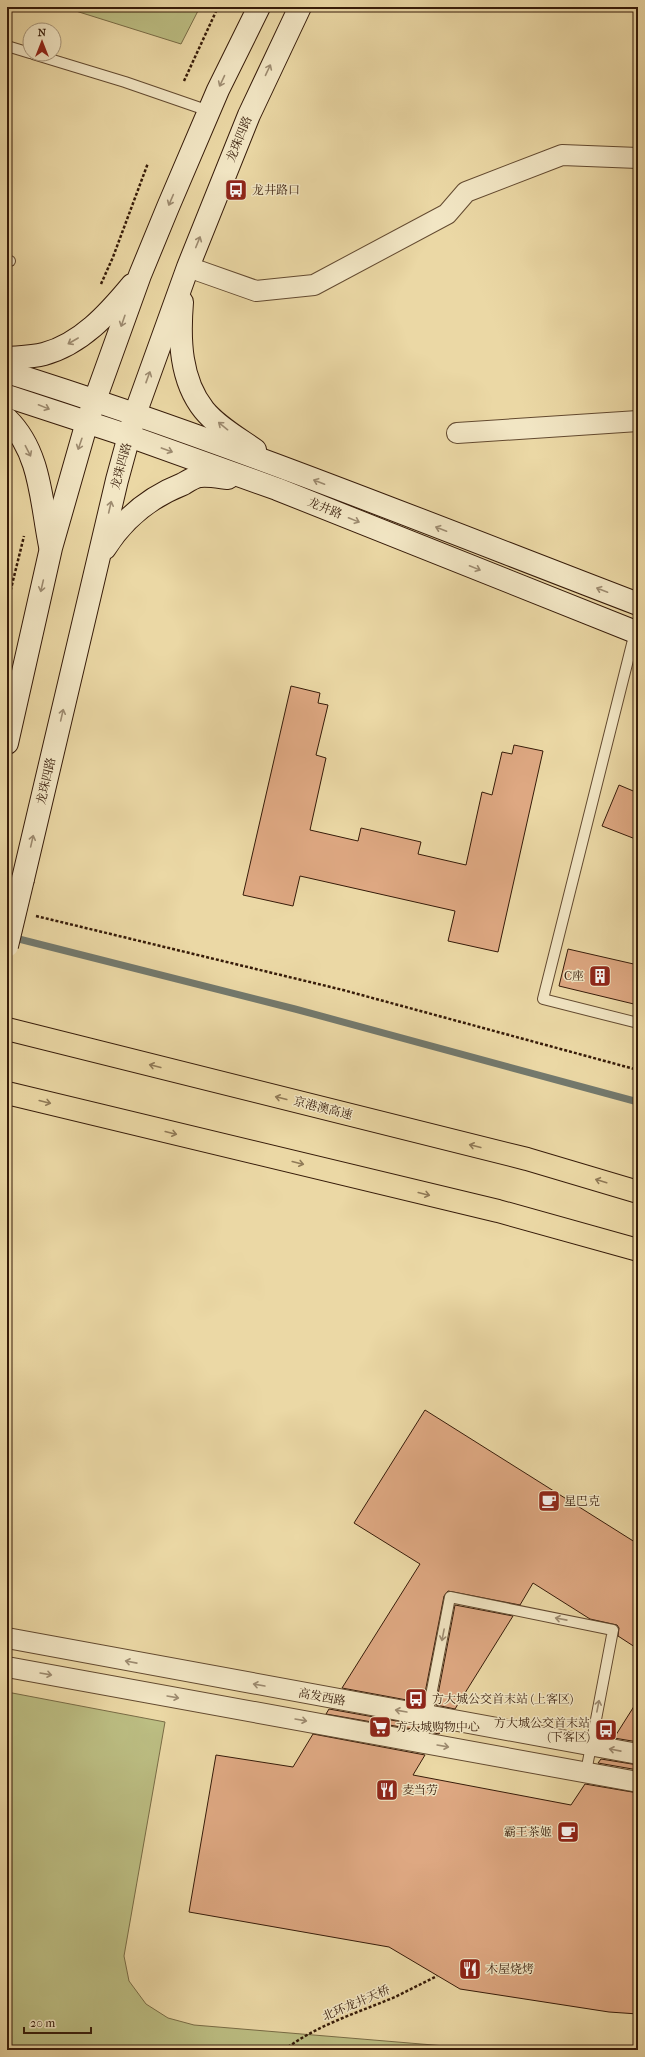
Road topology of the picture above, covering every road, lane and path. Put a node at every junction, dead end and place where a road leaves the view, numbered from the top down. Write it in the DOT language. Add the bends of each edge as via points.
graph roads {
  1 [pos="218,7"];
  2 [pos="248,7"];
  3 [pos="259,7"];
  4 [pos="300,7"];
  5 [pos="239,45"];
  6 [pos="7,46"];
  7 [pos="22,51"];
  8 [pos="58,62"];
  9 [pos="184,81"];
  10 [pos="209,111"];
  11 [pos="638,158"];
  12 [pos="148,163"];
  13 [pos="188,267"];
  14 [pos="140,275"];
  15 [pos="100,288"];
  16 [pos="7,358"];
  17 [pos="7,372"];
  18 [pos="7,396"];
  19 [pos="95,400"];
  20 [pos="135,414"];
  21 [pos="7,418"];
  22 [pos="628,421"];
  23 [pos="87,422"];
  24 [pos="638,429"];
  25 [pos="457,433"];
  26 [pos="129,436"];
  27 [pos="277,466"];
  28 [pos="277,489"];
  29 [pos="25,533"];
  30 [pos="51,548"];
  31 [pos="95,571"];
  32 [pos="638,604"];
  33 [pos="7,605"];
  34 [pos="637,632"];
  35 [pos="7,743"];
  36 [pos="28,914"];
  37 [pos="7,946"];
  38 [pos="638,1023"];
  39 [pos="7,1029"];
  40 [pos="638,1070"];
  41 [pos="7,1093"];
  42 [pos="638,1192"];
  43 [pos="638,1250"];
  44 [pos="7,1638"];
  45 [pos="7,1667"];
  46 [pos="427,1716"];
  47 [pos="422,1742"];
  48 [pos="591,1745"];
  49 [pos="638,1754"];
  50 [pos="586,1772"];
  51 [pos="638,1782"];
  52 [pos="437,1976"];
  53 [pos="284,2050"];
  1 -- 9 [label="path"];
  2 -- 5 [label="lane"];
  3 -- 5 [label="main road"];
  13 -- 4 [label="main road, 龙珠四路, one-way" via="249,114"];
  5 -- 10 [label="main road, one-way"];
  6 -- 7 [label="lane"];
  8 -- 10 [label="lane"];
  10 -- 14 [label="main road, one-way"];
  11 -- 13 [label="street" via="562,155 481,186 466,192 447,214 314,284 256,291"];
  12 -- 15 [label="path"];
  20 -- 13 [label="main road, 龙珠四路, one-way"];
  27 -- 13 [label="main road, one-way" via="204,410 190,387 181,349 180,329"];
  14 -- 16 [label="main road, one-way" via="82,336 43,354"];
  14 -- 19 [label="main road, one-way"];
  17 -- 19 [label="main road, 龙井路"];
  18 -- 23 [label="main road, 龙井路, one-way"];
  19 -- 20 [label="main road, 龙井路"];
  19 -- 23 [label="main road"];
  20 -- 26 [label="main road, 龙珠四路"];
  20 -- 27 [label="main road, 龙井路"];
  21 -- 30 [label="main road, one-way" via="25,444 36,467"];
  22 -- 24 [label="street"];
  22 -- 25 [label="street"];
  23 -- 26 [label="main road, 龙井路"];
  23 -- 30 [label="main road, one-way"];
  26 -- 28 [label="main road, 龙井路, one-way"];
  31 -- 26 [label="main road, 龙珠四路, one-way"];
  32 -- 27 [label="main road, 龙井路, one-way"];
  28 -- 31 [label="main road" via="227,477 200,476 166,490 142,506 121,526 105,548"];
  28 -- 34 [label="main road, 龙井路, one-way"];
  29 -- 33 [label="path"];
  30 -- 35 [label="main road, one-way"];
  37 -- 31 [label="main road, 龙珠四路, one-way, bridge"];
  34 -- 38 [label="lane" via="543,999"];
  36 -- 40 [label="path" via="343,990"];
  42 -- 39 [label="highway, 京港澳高速, one-way" via="527,1159"];
  41 -- 43 [label="highway, one-way" via="490,1209"];
  46 -- 44 [label="street, 高发西路, one-way"];
  45 -- 47 [label="street, one-way"];
  46 -- 47 [label="lane"];
  46 -- 48 [label="street, 高发西路"];
  48 -- 46 [label="lane, one-way" via="613,1630 450,1597"];
  47 -- 50 [label="street, one-way"];
  49 -- 48 [label="street, 高发西路, one-way"];
  48 -- 50 [label="lane"];
  50 -- 51 [label="street"];
  52 -- 53 [label="path, 北环龙井天桥" via="329,2024 298,2039"];
}
